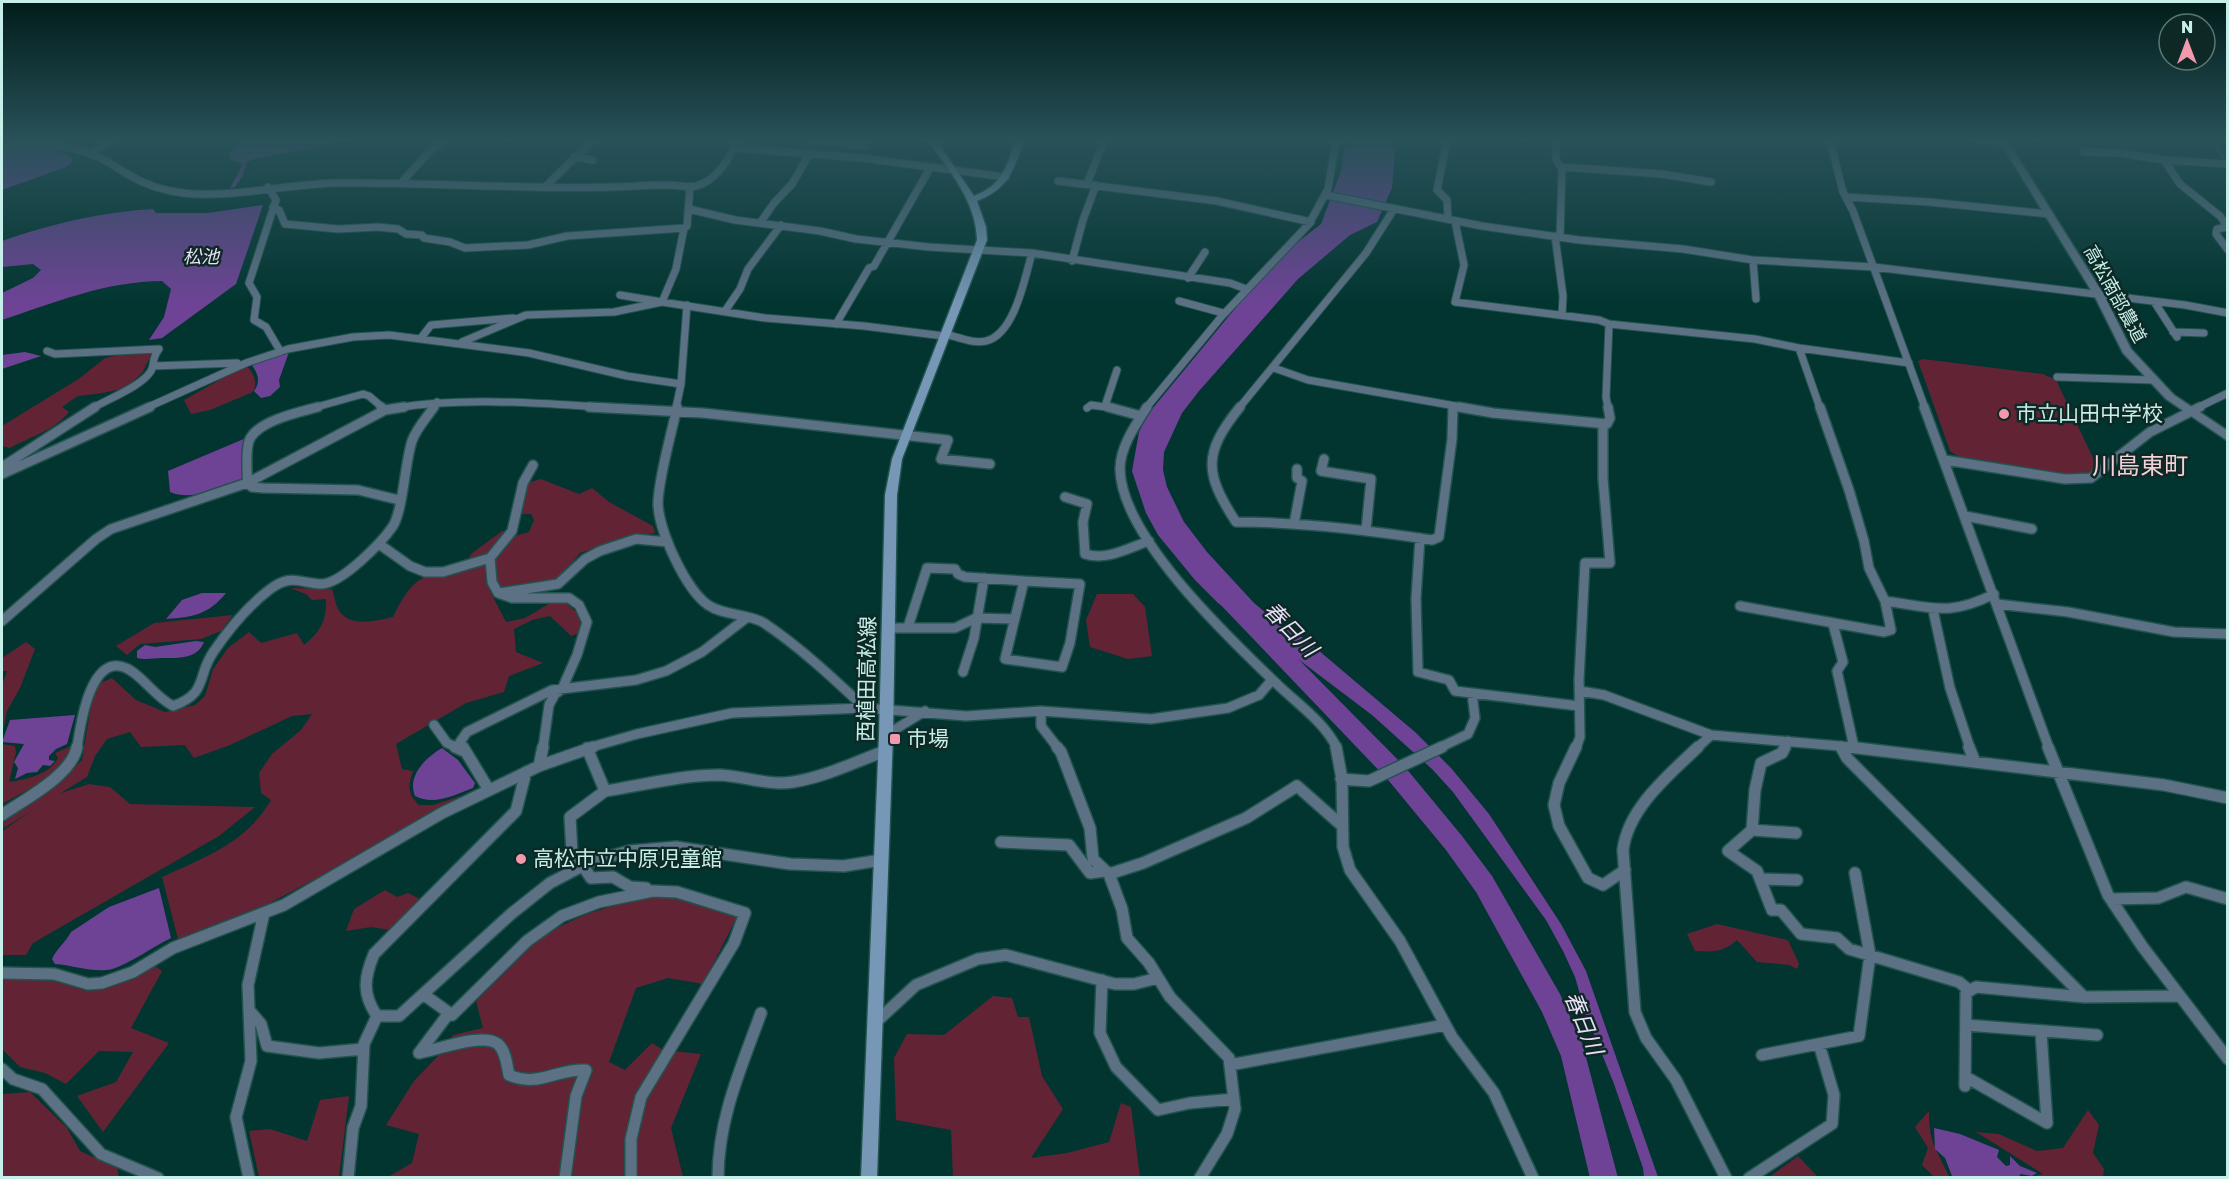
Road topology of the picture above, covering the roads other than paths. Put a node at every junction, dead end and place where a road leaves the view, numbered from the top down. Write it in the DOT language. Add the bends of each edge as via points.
graph roads {
  1 [pos="273,195"];
  2 [pos="690,195"];
  3 [pos="782,195"];
  4 [pos="915,195"];
  5 [pos="968,195"];
  6 [pos="984,195"];
  7 [pos="1092,195"];
  8 [pos="1172,195"];
  9 [pos="1328,195"];
  10 [pos="1442,195"];
  11 [pos="1560,195"];
  12 [pos="2037,195"];
  13 [pos="2194,195"];
  14 [pos="1846,197"];
  15 [pos="971,200"];
  16 [pos="273,207"];
  17 [pos="1392,208"];
  18 [pos="689,209"];
  19 [pos="2049,214"];
  20 [pos="1452,220"];
  21 [pos="1311,222"];
  22 [pos="760,223"];
  23 [pos="781,225"];
  24 [pos="2226,227"];
  25 [pos="684,228"];
  26 [pos="1558,237"];
  27 [pos="888,242"];
  28 [pos="2228,250"];
  29 [pos="977,251"];
  30 [pos="1205,252"];
  31 [pos="1032,253"];
  32 [pos="1753,260"];
  33 [pos="1072,261"];
  34 [pos="1874,267"];
  35 [pos="1188,278"];
  36 [pos="1246,289"];
  37 [pos="620,295"];
  38 [pos="2099,295"];
  39 [pos="1756,299"];
  40 [pos="1179,301"];
  41 [pos="662,302"];
  42 [pos="2155,303"];
  43 [pos="687,305"];
  44 [pos="725,311"];
  45 [pos="2228,313"];
  46 [pos="1223,314"];
  47 [pos="1562,315"];
  48 [pos="515,318"];
  49 [pos="836,324"];
  50 [pos="1609,324"];
  51 [pos="2204,333"];
  52 [pos="944,335"];
  53 [pos="421,338"];
  54 [pos="460,343"];
  55 [pos="1799,348"];
  56 [pos="279,349"];
  57 [pos="47,351"];
  58 [pos="246,363"];
  59 [pos="1909,363"];
  60 [pos="153,366"];
  61 [pos="1274,368"];
  62 [pos="1117,370"];
  63 [pos="2057,377"];
  64 [pos="2152,380"];
  65 [pos="681,384"];
  66 [pos="2228,393"];
  67 [pos="437,402"];
  68 [pos="1105,406"];
  69 [pos="1453,406"];
  70 [pos="1087,408"];
  71 [pos="385,410"];
  72 [pos="674,411"];
  73 [pos="2190,412"];
  74 [pos="1141,416"];
  75 [pos="1603,424"];
  76 [pos="905,437"];
  77 [pos="2228,437"];
  78 [pos="1324,459"];
  79 [pos="1945,460"];
  80 [pos="990,464"];
  81 [pos="534,465"];
  82 [pos="2,467"];
  83 [pos="1297,469"];
  84 [pos="2,474"];
  85 [pos="247,483"];
  86 [pos="1065,497"];
  87 [pos="399,500"];
  88 [pos="1965,516"];
  89 [pos="1294,524"];
  90 [pos="2032,529"];
  91 [pos="1366,530"];
  92 [pos="1420,538"];
  93 [pos="668,542"];
  94 [pos="1149,542"];
  95 [pos="379,544"];
  96 [pos="490,558"];
  97 [pos="984,578"];
  98 [pos="1024,579"];
  99 [pos="498,593"];
  100 [pos="1994,594"];
  101 [pos="1885,601"];
  102 [pos="1998,604"];
  103 [pos="1740,606"];
  104 [pos="1933,610"];
  105 [pos="976,618"];
  106 [pos="745,619"];
  107 [pos="1014,619"];
  108 [pos="2,621"];
  109 [pos="1833,624"];
  110 [pos="909,627"];
  111 [pos="887,628"];
  112 [pos="2228,634"];
  113 [pos="963,672"];
  114 [pos="1272,680"];
  115 [pos="562,689"];
  116 [pos="1580,691"];
  117 [pos="1472,693"];
  118 [pos="1579,706"];
  119 [pos="865,708"];
  120 [pos="885,710"];
  121 [pos="925,711"];
  122 [pos="1041,711"];
  123 [pos="434,725"];
  124 [pos="886,735"];
  125 [pos="1711,735"];
  126 [pos="1788,741"];
  127 [pos="1841,746"];
  128 [pos="1854,747"];
  129 [pos="587,748"];
  130 [pos="464,751"];
  131 [pos="885,751"];
  132 [pos="1975,762"];
  133 [pos="539,766"];
  134 [pos="526,772"];
  135 [pos="2058,773"];
  136 [pos="1341,779"];
  137 [pos="489,790"];
  138 [pos="605,791"];
  139 [pos="2228,798"];
  140 [pos="2,815"];
  141 [pos="1340,824"];
  142 [pos="1752,830"];
  143 [pos="1796,833"];
  144 [pos="1001,842"];
  145 [pos="880,860"];
  146 [pos="578,868"];
  147 [pos="1625,870"];
  148 [pos="1108,873"];
  149 [pos="1855,873"];
  150 [pos="1760,879"];
  151 [pos="1797,880"];
  152 [pos="653,891"];
  153 [pos="2111,899"];
  154 [pos="2228,899"];
  155 [pos="264,914"];
  156 [pos="1870,955"];
  157 [pos="2,973"];
  158 [pos="1158,978"];
  159 [pos="1102,980"];
  160 [pos="1969,990"];
  161 [pos="423,994"];
  162 [pos="2179,996"];
  163 [pos="2084,997"];
  164 [pos="249,1010"];
  165 [pos="449,1013"];
  166 [pos="761,1013"];
  167 [pos="377,1016"];
  168 [pos="874,1023"];
  169 [pos="1445,1025"];
  170 [pos="1965,1025"];
  171 [pos="2041,1032"];
  172 [pos="2097,1035"];
  173 [pos="1819,1044"];
  174 [pos="363,1049"];
  175 [pos="1762,1055"];
  176 [pos="2228,1059"];
  177 [pos="1230,1065"];
  178 [pos="2,1068"];
  179 [pos="1234,1098"];
  180 [pos="158,1178"];
  181 [pos="249,1178"];
  182 [pos="348,1178"];
  183 [pos="565,1178"];
  184 [pos="631,1178"];
  185 [pos="718,1178"];
  186 [pos="869,1178"];
  187 [pos="1200,1178"];
  188 [pos="1533,1178"];
  189 [pos="1726,1178"];
  190 [pos="1749,1178"];
  1 -- 16 [label="street" via="276,200"];
  2 -- 18 [label="street"];
  3 -- 22 [label="street"];
  4 -- 27 [label="street"];
  5 -- 15 [label="main road, 西植田高松線"];
  6 -- 15 [label="main road"];
  7 -- 33 [label="street"];
  8 -- 21 [label="street"];
  9 -- 17 [label="street"];
  9 -- 21 [label="street"];
  10 -- 20 [label="street"];
  11 -- 26 [label="street"];
  12 -- 19 [label="street, 高松南部農道"];
  13 -- 24 [label="street" via="2220,216"];
  14 -- 19 [label="street"];
  14 -- 34 [label="street"];
  15 -- 29 [label="main road, 西植田高松線" via="982,222 982,240"];
  16 -- 25 [label="street" via="285,224 338,229 378,227 422,235 459,248 528,245 567,236"];
  16 -- 56 [label="street" via="249,283 257,297 254,320 266,327"];
  17 -- 20 [label="street"];
  17 -- 61 [label="street" via="1366,253"];
  18 -- 22 [label="street"];
  18 -- 25 [label="street"];
  19 -- 38 [label="street, 高松南部農道"];
  20 -- 26 [label="street"];
  20 -- 47 [label="street" via="1464,265 1455,302"];
  21 -- 36 [label="street" via="1296,242"];
  22 -- 23 [label="street"];
  23 -- 27 [label="street"];
  23 -- 44 [label="street" via="748,269"];
  24 -- 28 [label="street" via="2217,229 2216,234"];
  25 -- 41 [label="street" via="676,269"];
  26 -- 32 [label="street"];
  26 -- 47 [label="street"];
  27 -- 29 [label="street"];
  27 -- 49 [label="street"];
  29 -- 31 [label="street"];
  29 -- 52 [label="main road, 西植田高松線"];
  30 -- 35 [label="street"];
  31 -- 33 [label="street"];
  31 -- 52 [label="street" via="1009,321 995,338 981,341"];
  32 -- 34 [label="street"];
  32 -- 39 [label="street"];
  33 -- 35 [label="street"];
  34 -- 38 [label="street"];
  34 -- 59 [label="street"];
  35 -- 36 [label="street"];
  36 -- 46 [label="street"];
  37 -- 41 [label="street"];
  38 -- 42 [label="street"];
  38 -- 64 [label="street, 高松南部農道" via="2127,351"];
  40 -- 46 [label="street"];
  41 -- 43 [label="street"];
  41 -- 48 [label="street" via="614,312"];
  42 -- 45 [label="street"];
  42 -- 51 [label="street" via="2175,335"];
  43 -- 44 [label="street"];
  43 -- 65 [label="street"];
  44 -- 49 [label="street"];
  46 -- 74 [label="street"];
  47 -- 50 [label="street"];
  48 -- 53 [label="street" via="430,326"];
  48 -- 54 [label="street"];
  49 -- 52 [label="street"];
  50 -- 55 [label="street" via="1755,339"];
  50 -- 75 [label="street" via="1606,398 1610,418"];
  52 -- 76 [label="main road, 西植田高松線"];
  53 -- 54 [label="street"];
  53 -- 58 [label="street" via="353,337 288,349"];
  54 -- 65 [label="street"];
  55 -- 59 [label="street"];
  55 -- 101 [label="street" via="1850,490 1869,568"];
  57 -- 60 [label="street" via="55,354 159,349"];
  58 -- 60 [label="street"];
  58 -- 84 [label="street"];
  59 -- 79 [label="street"];
  60 -- 82 [label="street" via="143,380"];
  61 -- 69 [label="street" via="1308,380"];
  61 -- 89 [label="street" via="1221,430 1213,453 1214,477 1220,498 1236,522"];
  62 -- 68 [label="street"];
  63 -- 64 [label="street"];
  64 -- 73 [label="street, 高松南部農道"];
  65 -- 72 [label="street"];
  66 -- 73 [label="street"];
  67 -- 71 [label="street"];
  67 -- 72 [label="street"];
  67 -- 87 [label="street" via="412,440"];
  68 -- 70 [label="street"];
  68 -- 74 [label="street"];
  69 -- 75 [label="street"];
  69 -- 92 [label="street" via="1439,537"];
  71 -- 85 [label="street"];
  71 -- 85 [label="street" via="363,394 266,424 249,440"];
  72 -- 76 [label="street"];
  72 -- 93 [label="street" via="658,501"];
  73 -- 77 [label="street, 高松南部農道"];
  73 -- 79 [label="street" via="2150,432 2091,478 2065,479"];
  74 -- 94 [label="street" via="1124,453 1120,477 1129,506"];
  75 -- 116 [label="street" via="1610,563 1585,563"];
  76 -- 80 [label="street" via="948,440 941,459"];
  76 -- 111 [label="main road, 西植田高松線" via="891,495"];
  78 -- 91 [label="street" via="1321,471 1371,478"];
  79 -- 88 [label="street"];
  81 -- 96 [label="street" via="523,483 512,531"];
  83 -- 89 [label="street" via="1297,478 1302,481"];
  85 -- 87 [label="street" via="263,488 358,490"];
  85 -- 108 [label="street" via="111,529"];
  86 -- 94 [label="street" via="1087,504 1083,522 1085,554 1104,557"];
  87 -- 95 [label="street" via="396,523"];
  88 -- 90 [label="street"];
  88 -- 100 [label="street"];
  89 -- 91 [label="street"];
  91 -- 92 [label="street"];
  92 -- 117 [label="street" via="1416,598 1418,672 1449,680 1455,691"];
  93 -- 99 [label="street" via="636,540 585,559 558,584"];
  93 -- 106 [label="street" via="698,597 711,607"];
  94 -- 114 [label="street" via="1171,573"];
  95 -- 96 [label="street" via="425,572 443,572"];
  95 -- 140 [label="street" via="330,582 285,580 269,590 238,619 212,653 197,692 187,701 173,706 163,701 127,668 115,666 104,670 83,707 75,758 62,772"];
  96 -- 99 [label="street" via="492,582"];
  97 -- 98 [label="street"];
  97 -- 105 [label="street"];
  97 -- 110 [label="street" via="965,577 955,568 927,568"];
  98 -- 107 [label="street"];
  98 -- 107 [label="street" via="1080,584 1062,667 1005,659"];
  99 -- 115 [label="street" via="512,598 569,598 579,605 587,622 585,632"];
  100 -- 102 [label="street"];
  100 -- 104 [label="street" via="1961,610"];
  101 -- 104 [label="street"];
  101 -- 109 [label="street" via="1891,630"];
  102 -- 112 [label="street" via="2068,612 2174,632"];
  102 -- 135 [label="street"];
  103 -- 109 [label="street"];
  104 -- 132 [label="street" via="1961,725"];
  105 -- 107 [label="street"];
  105 -- 110 [label="street" via="955,628"];
  105 -- 113 [label="street" via="972,652"];
  106 -- 115 [label="street" via="702,652 666,671 636,680"];
  106 -- 119 [label="street" via="762,622 780,634"];
  109 -- 128 [label="street" via="1843,662 1837,670"];
  110 -- 111 [label="street"];
  111 -- 120 [label="main road, 西植田高松線"];
  114 -- 122 [label="street" via="1259,695 1228,708 1151,719"];
  114 -- 136 [label="street" via="1334,741"];
  115 -- 130 [label="street" via="552,690 467,732 460,742"];
  115 -- 133 [label="street" via="549,705"];
  116 -- 118 [label="street"];
  116 -- 125 [label="street" via="1604,695"];
  117 -- 118 [label="street"];
  117 -- 136 [label="street" via="1475,718 1468,734 1369,781"];
  118 -- 147 [label="street" via="1580,737 1559,783 1554,805 1559,826 1588,878 1603,885"];
  119 -- 120 [label="street"];
  119 -- 129 [label="street" via="732,713"];
  120 -- 121 [label="street"];
  120 -- 124 [label="main road, 西植田高松線"];
  121 -- 122 [label="street" via="966,716"];
  121 -- 124 [label="street"];
  122 -- 148 [label="street" via="1041,726 1061,752 1090,828 1094,859"];
  123 -- 130 [label="street" via="447,743"];
  124 -- 131 [label="main road, 西植田高松線"];
  125 -- 126 [label="street"];
  125 -- 147 [label="street" via="1626,830"];
  126 -- 127 [label="street"];
  126 -- 142 [label="street" via="1782,753 1761,763"];
  127 -- 128 [label="street"];
  127 -- 163 [label="street" via="1848,758"];
  128 -- 132 [label="street"];
  129 -- 133 [label="street"];
  129 -- 138 [label="street"];
  130 -- 137 [label="street"];
  131 -- 138 [label="street" via="791,783 734,776 688,778"];
  131 -- 145 [label="main road, 西植田高松線"];
  132 -- 135 [label="street"];
  133 -- 134 [label="street"];
  134 -- 137 [label="street"];
  134 -- 167 [label="street" via="516,811 374,954 365,976 369,1004"];
  135 -- 139 [label="street" via="2164,784"];
  135 -- 153 [label="street"];
  136 -- 141 [label="street"];
  137 -- 155 [label="street"];
  138 -- 146 [label="street" via="570,817"];
  141 -- 148 [label="street" via="1297,786 1246,818 1143,863"];
  141 -- 169 [label="street" via="1347,864 1392,928"];
  142 -- 143 [label="street"];
  142 -- 150 [label="street" via="1728,851 1757,871"];
  144 -- 148 [label="street" via="1069,845 1090,873"];
  145 -- 146 [label="street" via="844,866 790,864 676,847 629,851"];
  145 -- 168 [label="main road, 西植田高松線"];
  146 -- 152 [label="street" via="591,878 613,877 630,887"];
  146 -- 161 [label="street" via="550,883 511,914"];
  147 -- 189 [label="street" via="1635,1012 1646,1038 1676,1080"];
  148 -- 158 [label="street" via="1122,909 1127,938"];
  149 -- 156 [label="street"];
  150 -- 151 [label="street"];
  150 -- 156 [label="street" via="1772,910 1781,910 1801,933 1837,938 1849,949"];
  152 -- 165 [label="street" via="599,902 562,916 527,941 452,1015"];
  152 -- 184 [label="street" via="677,892 745,913 734,943 641,1097 631,1140"];
  153 -- 154 [label="street" via="2158,898 2186,887"];
  153 -- 162 [label="street"];
  155 -- 157 [label="street" via="173,948 133,972 102,983 88,984 54,974"];
  155 -- 164 [label="street" via="248,985"];
  156 -- 160 [label="street" via="1959,982"];
  156 -- 173 [label="street" via="1859,1036"];
  158 -- 159 [label="street" via="1134,984"];
  158 -- 177 [label="street" via="1170,997 1229,1058"];
  159 -- 168 [label="street" via="1006,955 978,958 916,985"];
  159 -- 179 [label="street" via="1100,1033 1116,1068 1158,1110"];
  160 -- 163 [label="street" via="1976,987"];
  160 -- 170 [label="street"];
  161 -- 165 [label="street"];
  161 -- 167 [label="street" via="399,1016"];
  162 -- 163 [label="street"];
  162 -- 176 [label="street"];
  164 -- 174 [label="street" via="261,1024 267,1046 319,1053"];
  164 -- 181 [label="street" via="251,1061 236,1118"];
  165 -- 183 [label="street" via="420,1053 489,1040 503,1050 509,1075 520,1082 534,1083 572,1068 586,1070 576,1096"];
  166 -- 185 [label="street" via="724,1112 718,1144"];
  167 -- 174 [label="street"];
  168 -- 186 [label="main road, 西植田高松線"];
  169 -- 177 [label="street"];
  169 -- 188 [label="street" via="1497,1098"];
  170 -- 171 [label="street"];
  170 -- 171 [label="street" via="1965,1082 2047,1123"];
  171 -- 172 [label="street"];
  173 -- 175 [label="street"];
  173 -- 190 [label="street" via="1834,1095 1832,1124"];
  174 -- 182 [label="street" via="361,1106"];
  177 -- 179 [label="street"];
  178 -- 180 [label="street" via="14,1079 42,1089 101,1154"];
  179 -- 187 [label="street" via="1235,1109 1227,1134"];
}
